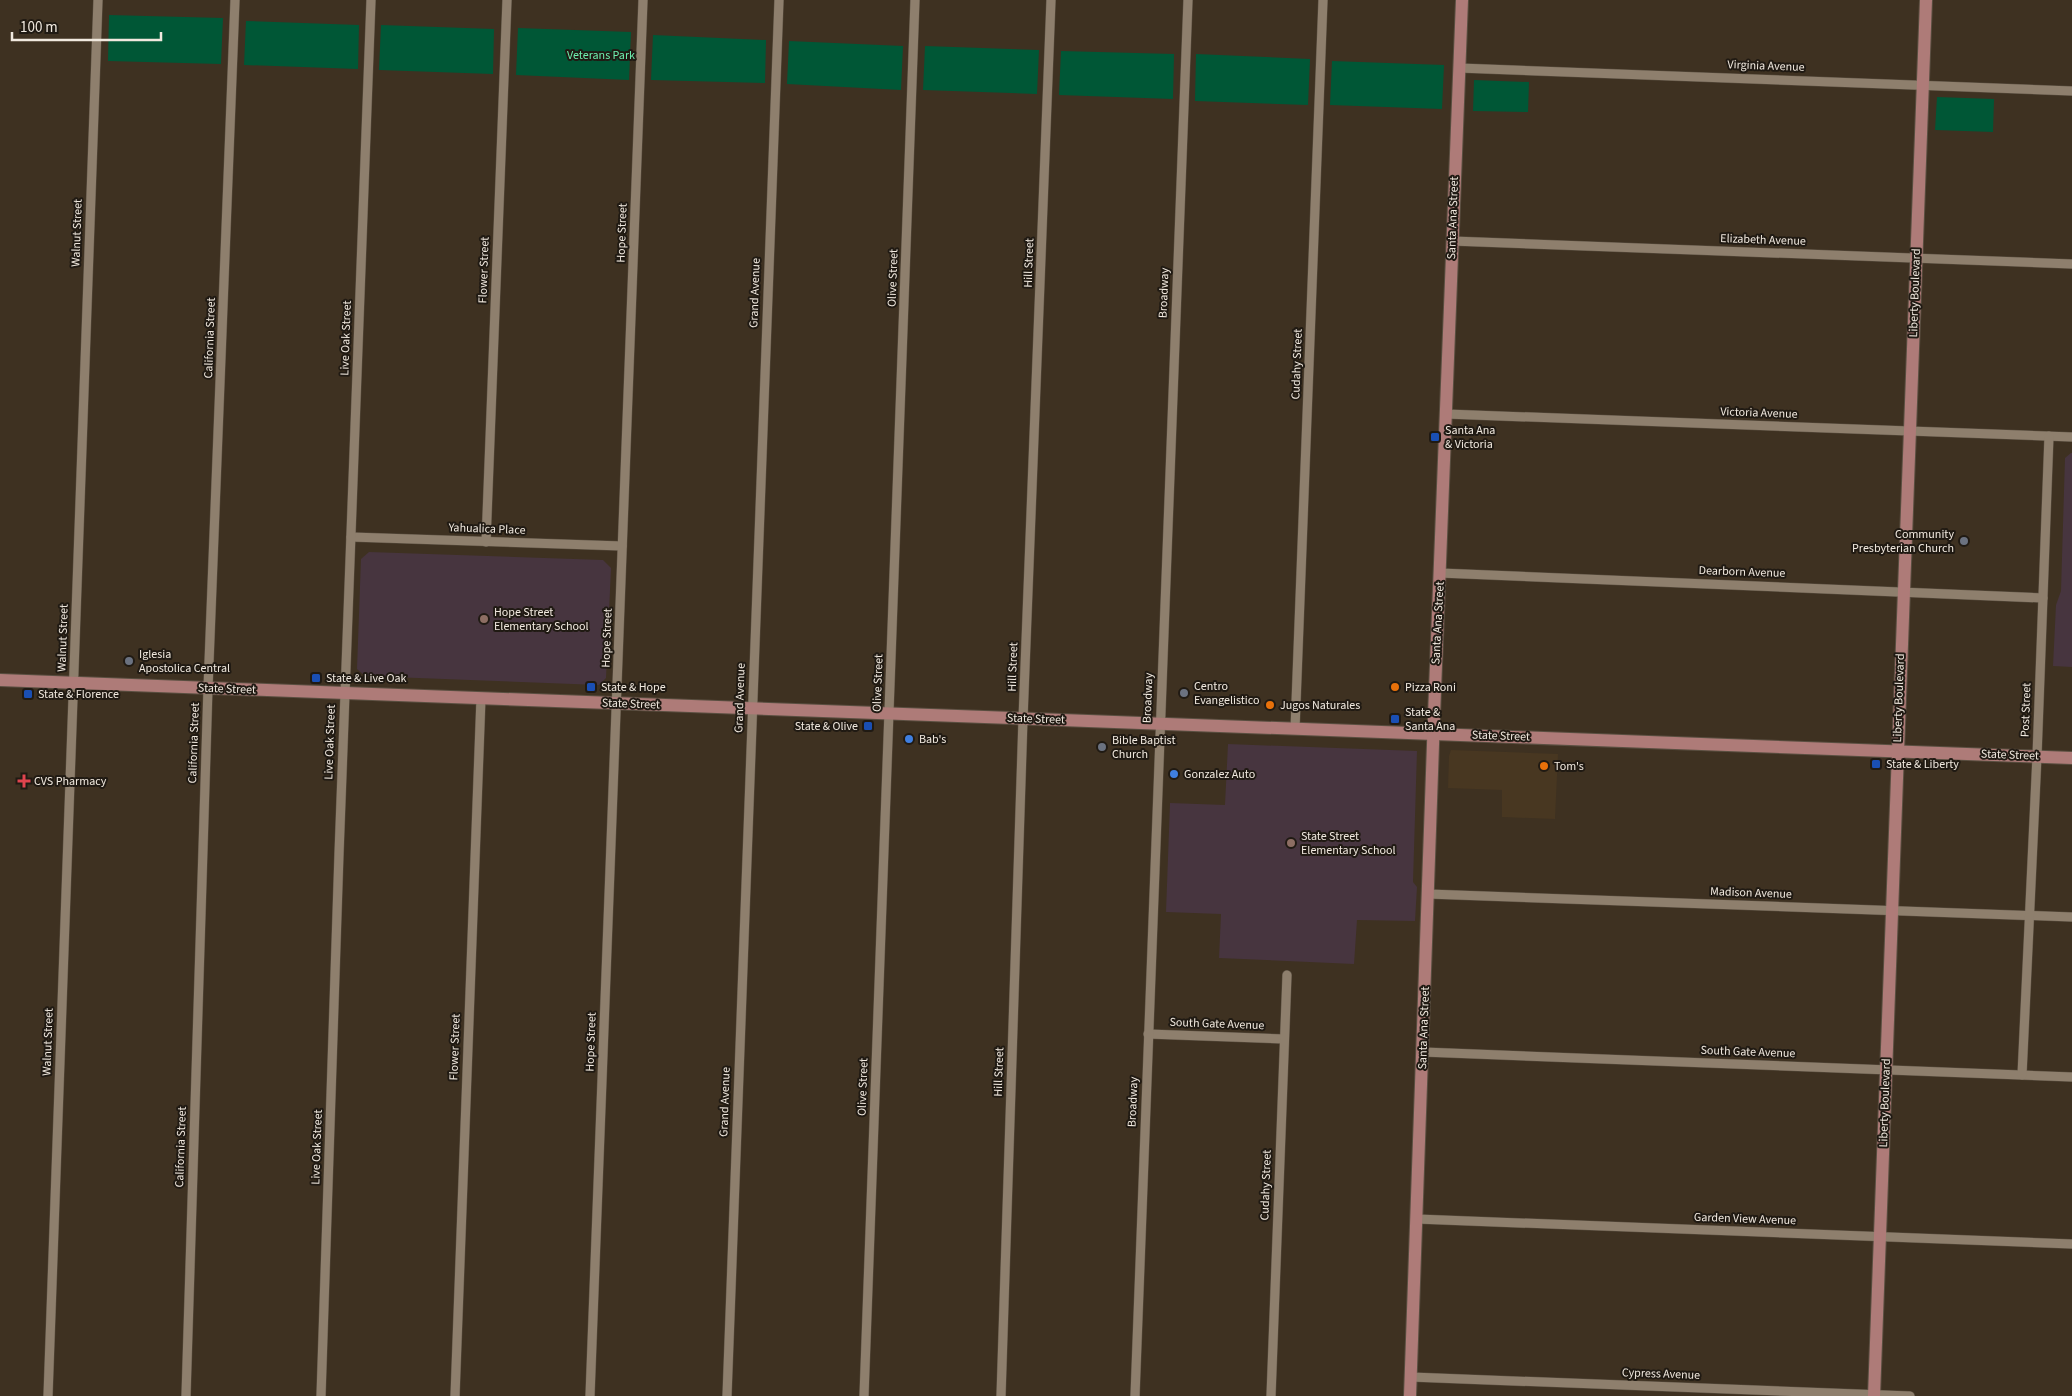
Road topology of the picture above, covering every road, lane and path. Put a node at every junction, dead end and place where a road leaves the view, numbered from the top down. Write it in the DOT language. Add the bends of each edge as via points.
graph roads {
  1 [pos="98,0"];
  2 [pos="235,0"];
  3 [pos="371,0"];
  4 [pos="507,0"];
  5 [pos="643,0"];
  6 [pos="779,0"];
  7 [pos="915,0"];
  8 [pos="1052,0"];
  9 [pos="1188,0"];
  10 [pos="1323,0"];
  11 [pos="1462,0"];
  12 [pos="1926,0"];
  13 [pos="1459,68"];
  14 [pos="1923,85"];
  15 [pos="2072,91"];
  16 [pos="1452,241"];
  17 [pos="1916,259"];
  18 [pos="2072,264"];
  19 [pos="1446,414"];
  20 [pos="1910,431"];
  21 [pos="2048,436"];
  22 [pos="2072,437"];
  23 [pos="350,537"];
  24 [pos="486,542"];
  25 [pos="622,546"];
  26 [pos="1440,573"];
  27 [pos="1903,591"];
  28 [pos="2043,598"];
  29 [pos="0,680"];
  30 [pos="73,683"];
  31 [pos="208,688"];
  32 [pos="345,693"];
  33 [pos="480,698"];
  34 [pos="617,703"];
  35 [pos="752,708"];
  36 [pos="889,714"];
  37 [pos="1023,718"];
  38 [pos="1160,724"];
  39 [pos="1295,729"];
  40 [pos="1433,734"];
  41 [pos="1897,751"];
  42 [pos="2037,756"];
  43 [pos="2072,758"];
  44 [pos="1428,894"];
  45 [pos="1892,910"];
  46 [pos="2030,915"];
  47 [pos="2072,917"];
  48 [pos="1286,975"];
  49 [pos="1148,1034"];
  50 [pos="1284,1039"];
  51 [pos="1423,1052"];
  52 [pos="1886,1070"];
  53 [pos="2022,1075"];
  54 [pos="2072,1077"];
  55 [pos="1417,1219"];
  56 [pos="1880,1236"];
  57 [pos="2072,1244"];
  58 [pos="1411,1377"];
  59 [pos="1874,1395"];
  60 [pos="48,1396"];
  61 [pos="186,1396"];
  62 [pos="321,1396"];
  63 [pos="455,1396"];
  64 [pos="590,1396"];
  65 [pos="727,1396"];
  66 [pos="864,1396"];
  67 [pos="1001,1396"];
  68 [pos="1135,1396"];
  69 [pos="1271,1396"];
  70 [pos="1410,1396"];
  71 [pos="1910,1396"];
  1 -- 30 [label="street, Walnut Street"];
  2 -- 31 [label="street, California Street"];
  3 -- 23 [label="street, Live Oak Street"];
  4 -- 24 [label="street, Flower Street"];
  5 -- 25 [label="street, Hope Street"];
  6 -- 35 [label="street, Grand Avenue"];
  7 -- 36 [label="street, Olive Street"];
  8 -- 37 [label="street, Hill Street"];
  9 -- 38 [label="street, Broadway"];
  10 -- 39 [label="street, Cudahy Street"];
  11 -- 13 [label="street, Santa Ana Street"];
  12 -- 14 [label="street, Liberty Boulevard"];
  13 -- 14 [label="street, Virginia Avenue"];
  13 -- 16 [label="street, Santa Ana Street"];
  14 -- 15 [label="street, Virginia Avenue"];
  14 -- 17 [label="street, Liberty Boulevard"];
  16 -- 17 [label="street, Elizabeth Avenue"];
  16 -- 19 [label="street, Santa Ana Street"];
  17 -- 18 [label="street, Elizabeth Avenue"];
  17 -- 20 [label="street, Liberty Boulevard"];
  19 -- 20 [label="street, Victoria Avenue"];
  19 -- 26 [label="street, Santa Ana Street"];
  20 -- 21 [label="street, Victoria Avenue"];
  20 -- 27 [label="street, Liberty Boulevard"];
  21 -- 22 [label="street, Victoria Avenue"];
  21 -- 28 [label="street, Post Street"];
  23 -- 24 [label="street, Yahualica Place"];
  23 -- 32 [label="street, Live Oak Street"];
  24 -- 25 [label="street, Yahualica Place"];
  25 -- 34 [label="street, Hope Street"];
  26 -- 27 [label="street, Dearborn Avenue"];
  26 -- 40 [label="street, Santa Ana Street"];
  27 -- 28 [label="street, Dearborn Avenue"];
  27 -- 41 [label="street, Liberty Boulevard"];
  28 -- 42 [label="street, Post Street"];
  29 -- 30 [label="street, State Street"];
  30 -- 31 [label="street, State Street"];
  30 -- 60 [label="street, Walnut Street"];
  31 -- 32 [label="street, State Street"];
  31 -- 61 [label="street, California Street"];
  32 -- 33 [label="street, State Street"];
  32 -- 62 [label="street, Live Oak Street"];
  33 -- 34 [label="street, State Street"];
  33 -- 63 [label="street, Flower Street"];
  34 -- 35 [label="street, State Street"];
  34 -- 64 [label="street, Hope Street"];
  35 -- 36 [label="street, State Street"];
  35 -- 65 [label="street, Grand Avenue"];
  36 -- 37 [label="street, State Street"];
  36 -- 66 [label="street, Olive Street"];
  37 -- 38 [label="street, State Street"];
  37 -- 67 [label="street, Hill Street"];
  38 -- 39 [label="street, State Street"];
  38 -- 49 [label="street, Broadway"];
  39 -- 40 [label="street, State Street"];
  40 -- 41 [label="street, State Street"];
  40 -- 44 [label="street, Santa Ana Street"];
  41 -- 42 [label="street, State Street"];
  41 -- 45 [label="street, Liberty Boulevard"];
  42 -- 43 [label="street, State Street"];
  42 -- 46 [label="street, Post Street"];
  44 -- 45 [label="street, Madison Avenue"];
  44 -- 51 [label="street, Santa Ana Street"];
  45 -- 46 [label="street, Madison Avenue"];
  45 -- 52 [label="street, Liberty Boulevard"];
  46 -- 47 [label="street, Madison Avenue"];
  46 -- 53 [label="street, Post Street"];
  48 -- 50 [label="street, Cudahy Street"];
  49 -- 50 [label="street, South Gate Avenue"];
  49 -- 68 [label="street, Broadway"];
  50 -- 69 [label="street, Cudahy Street"];
  51 -- 52 [label="street, South Gate Avenue"];
  51 -- 55 [label="street, Santa Ana Street"];
  52 -- 53 [label="street, South Gate Avenue"];
  52 -- 56 [label="street, Liberty Boulevard"];
  53 -- 54 [label="street, South Gate Avenue"];
  55 -- 56 [label="street, Garden View Avenue"];
  55 -- 58 [label="street, Santa Ana Street"];
  56 -- 57 [label="street, Garden View Avenue"];
  56 -- 59 [label="street, Liberty Boulevard"];
  58 -- 59 [label="street, Cypress Avenue"];
  58 -- 70 [label="street, Santa Ana Street"];
  59 -- 71 [label="street, Cypress Avenue"];
}
